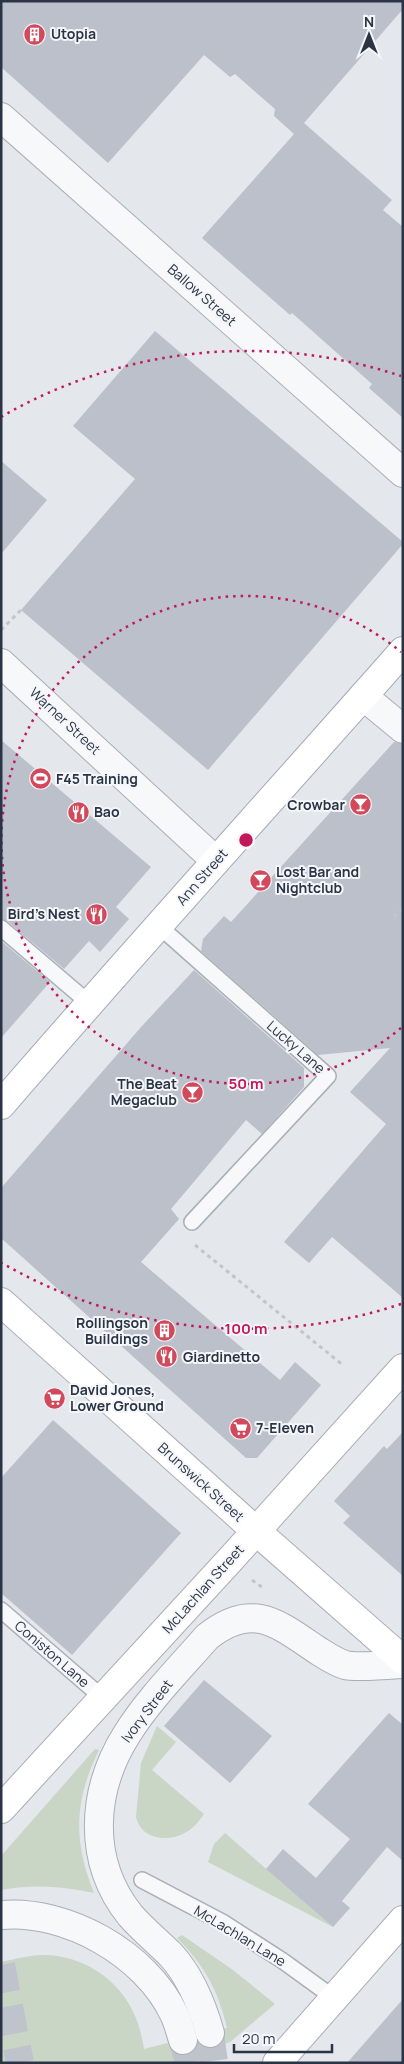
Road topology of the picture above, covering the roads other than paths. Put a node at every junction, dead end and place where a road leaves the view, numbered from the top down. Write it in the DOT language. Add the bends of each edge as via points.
graph roads {
  1 [pos="1,118"];
  2 [pos="403,473"];
  3 [pos="403,651"];
  4 [pos="5,673"];
  5 [pos="363,696"];
  6 [pos="403,728"];
  7 [pos="216,861"];
  8 [pos="159,926"];
  9 [pos="1,928"];
  10 [pos="89,1003"];
  11 [pos="1,1105"];
  12 [pos="192,1222"];
  13 [pos="1,1302"];
  14 [pos="403,1368"];
  15 [pos="256,1531"];
  16 [pos="1,1610"];
  17 [pos="403,1660"];
  18 [pos="403,1664"];
  19 [pos="104,1698"];
  20 [pos="1,1809"];
  21 [pos="142,1880"];
  22 [pos="1,1915"];
  23 [pos="403,1920"];
  24 [pos="334,1998"];
  25 [pos="210,2033"];
  26 [pos="183,2040"];
  27 [pos="277,2063"];
  1 -- 2 [label="street, Ballow Street"];
  3 -- 5 [label="main road, Ann Street"];
  4 -- 7 [label="street, Warner Street"];
  5 -- 6 [label="street"];
  5 -- 7 [label="main road, Ann Street"];
  7 -- 8 [label="main road, Ann Street"];
  8 -- 10 [label="main road, Ann Street"];
  8 -- 12 [label="lane, Lucky Lane" via="328,1076"];
  9 -- 10 [label="lane"];
  10 -- 11 [label="main road, Ann Street"];
  13 -- 15 [label="main road, Brunswick Street"];
  14 -- 15 [label="main road, McLachlan Street"];
  15 -- 17 [label="main road, Brunswick Street"];
  15 -- 19 [label="main road, McLachlan Street"];
  16 -- 19 [label="lane, Coniston Lane"];
  18 -- 25 [label="street, Ivory Street" via="345,1665 280,1625 250,1618 234,1621 207,1637 127,1734 105,1784 98,1842 103,1864 120,1902 173,1957 186,1976"];
  19 -- 20 [label="main road, McLachlan Street"];
  21 -- 24 [label="lane, McLachlan Lane" via="224,1923"];
  22 -- 26 [label="street" via="53,1919 99,1938 121,1953 159,1992 174,2014"];
  23 -- 24 [label="main road"];
  24 -- 27 [label="main road"];
}
